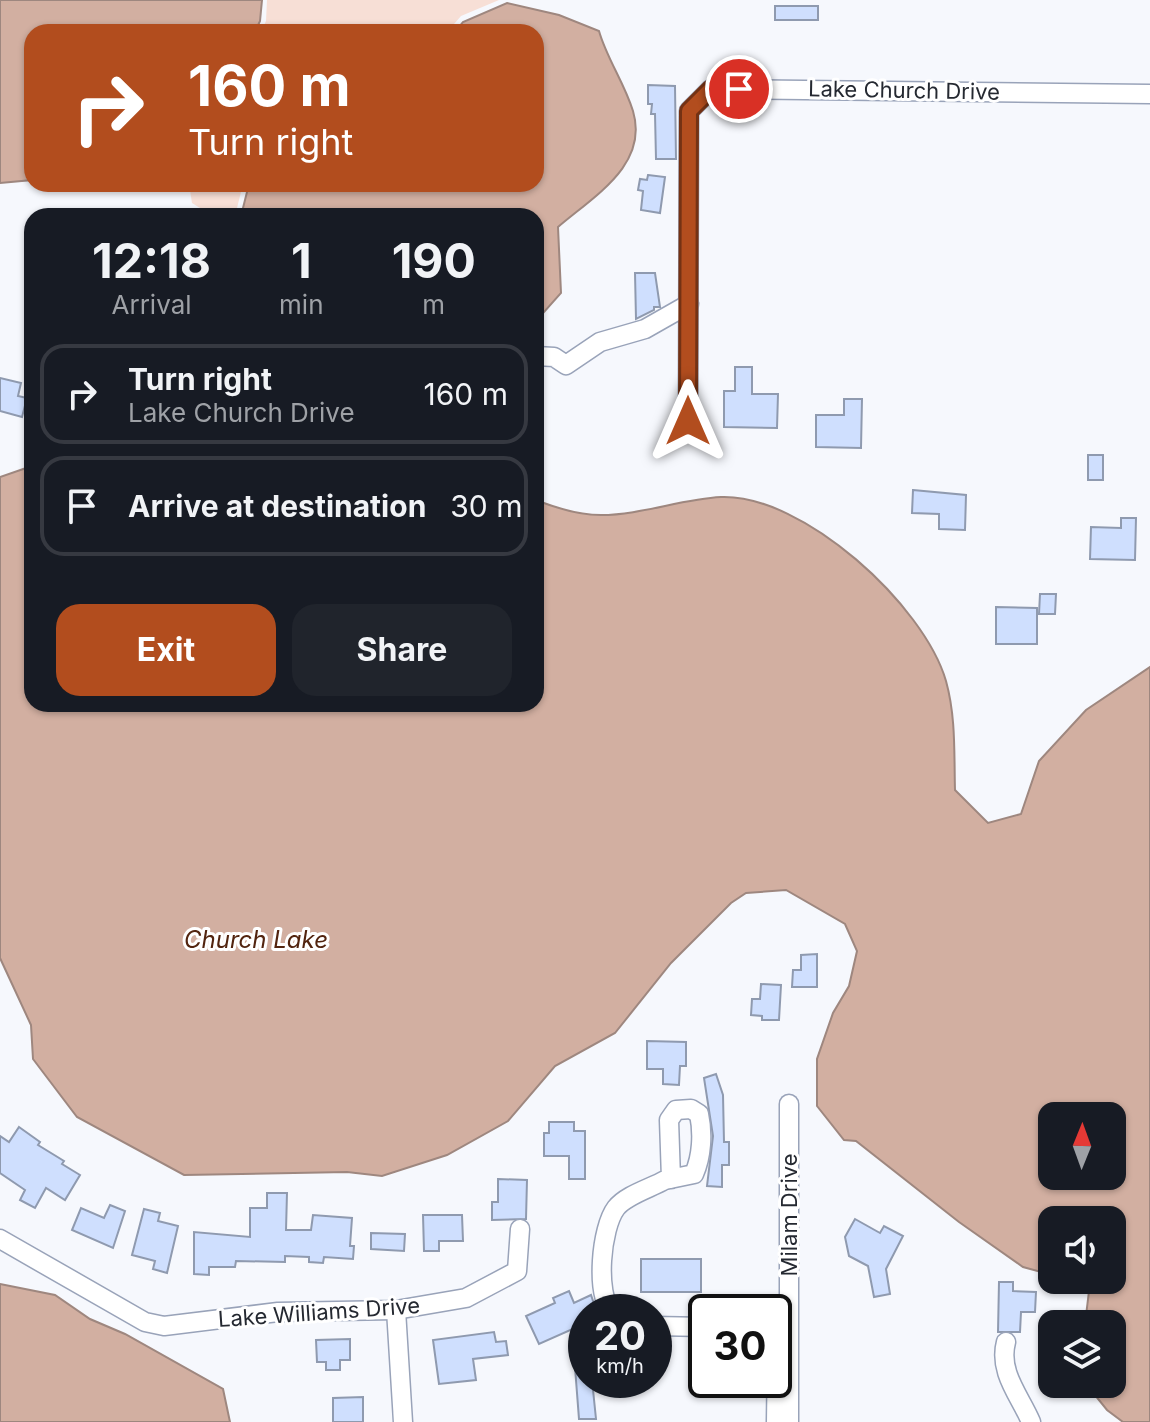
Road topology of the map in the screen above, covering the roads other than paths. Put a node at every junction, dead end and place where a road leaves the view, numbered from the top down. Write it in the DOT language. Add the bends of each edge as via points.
graph roads {
  1 [pos="1150,94"];
  2 [pos="689,304"];
  3 [pos="544,356"];
  4 [pos="688,421"];
  5 [pos="789,1104"];
  6 [pos="676,1178"];
  7 [pos="520,1229"];
  8 [pos="0,1239"];
  9 [pos="605,1294"];
  10 [pos="396,1310"];
  11 [pos="1006,1342"];
  12 [pos="776,1398"];
  13 [pos="403,1422"];
  14 [pos="776,1422"];
  15 [pos="789,1422"];
  16 [pos="1031,1422"];
  1 -- 2 [label="street, Lake Church Drive" via="711,89 689,111"];
  2 -- 3 [label="street" via="645,329 600,342 566,365"];
  2 -- 4 [label="street, Lake Church Drive"];
  5 -- 15 [label="street, Milam Drive"];
  6 -- 9 [label="street" via="616,1208 602,1253"];
  7 -- 10 [label="street, Lake Williams Drive" via="517,1271 466,1298"];
  8 -- 10 [label="street, Lake Williams Drive" via="145,1322 164,1326 278,1312"];
  10 -- 13 [label="street"];
  11 -- 16 [label="street" via="1003,1354 1010,1384"];
  12 -- 14 [label="street"];
}
